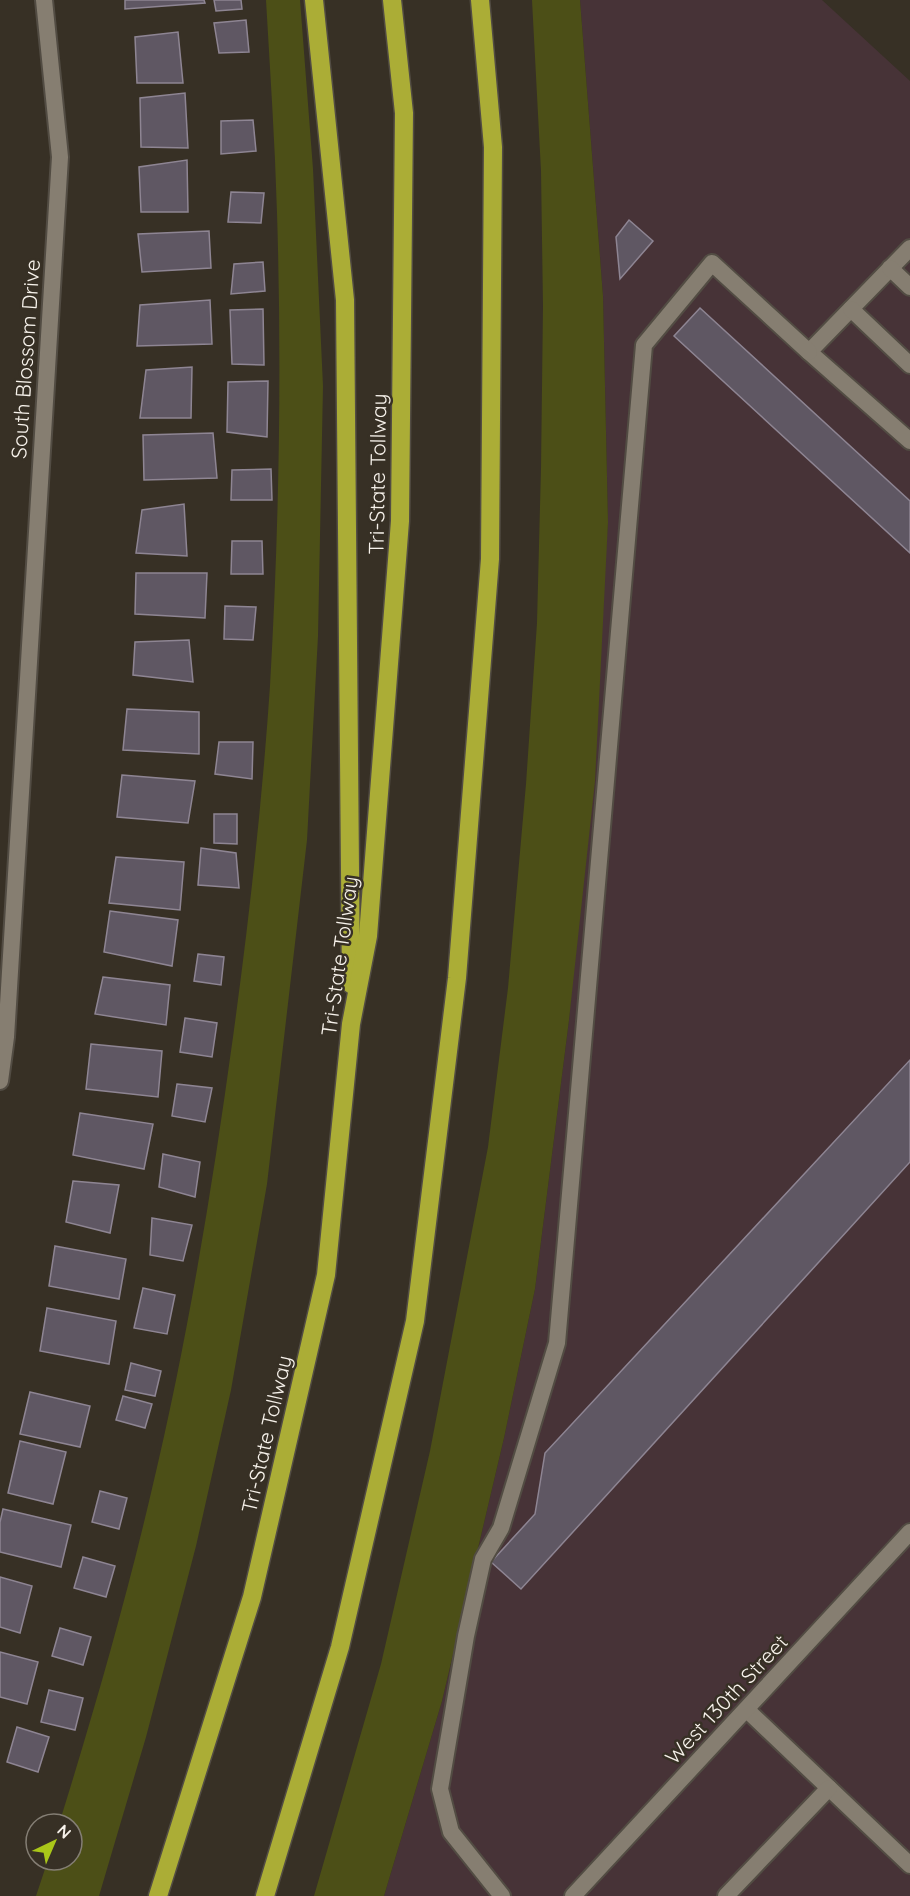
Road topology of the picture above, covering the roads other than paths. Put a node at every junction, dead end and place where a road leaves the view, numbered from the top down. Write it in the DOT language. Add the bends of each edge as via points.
graph roads {
  1 [pos="44,0"];
  2 [pos="314,0"];
  3 [pos="392,0"];
  4 [pos="480,0"];
  5 [pos="910,248"];
  6 [pos="890,268"];
  7 [pos="910,287"];
  8 [pos="851,309"];
  9 [pos="809,352"];
  10 [pos="910,365"];
  11 [pos="910,441"];
  12 [pos="351,1024"];
  13 [pos="0,1081"];
  14 [pos="910,1532"];
  15 [pos="747,1710"];
  16 [pos="829,1788"];
  17 [pos="910,1864"];
  18 [pos="158,1896"];
  19 [pos="264,1896"];
  20 [pos="502,1896"];
  21 [pos="573,1896"];
  22 [pos="726,1896"];
  1 -- 13 [label="street, South Blossom Drive" via="60,157 6,1037"];
  2 -- 12 [label="highway" via="345,300"];
  3 -- 12 [label="highway, Tri-State Tollway" via="404,113 400,521 368,936"];
  4 -- 19 [label="highway" via="493,147 490,560 458,978 415,1321 340,1647"];
  5 -- 6 [label="street"];
  6 -- 7 [label="street"];
  6 -- 8 [label="street"];
  8 -- 9 [label="street"];
  8 -- 10 [label="street"];
  9 -- 11 [label="street"];
  9 -- 20 [label="street" via="712,263 644,345 557,1343 501,1528 483,1559 440,1789 451,1832"];
  12 -- 18 [label="highway, Tri-State Tollway" via="326,1275 252,1597"];
  14 -- 15 [label="street, West 130th Street"];
  15 -- 16 [label="street"];
  15 -- 21 [label="street, West 130th Street"];
  16 -- 17 [label="street"];
  16 -- 22 [label="street"];
}
